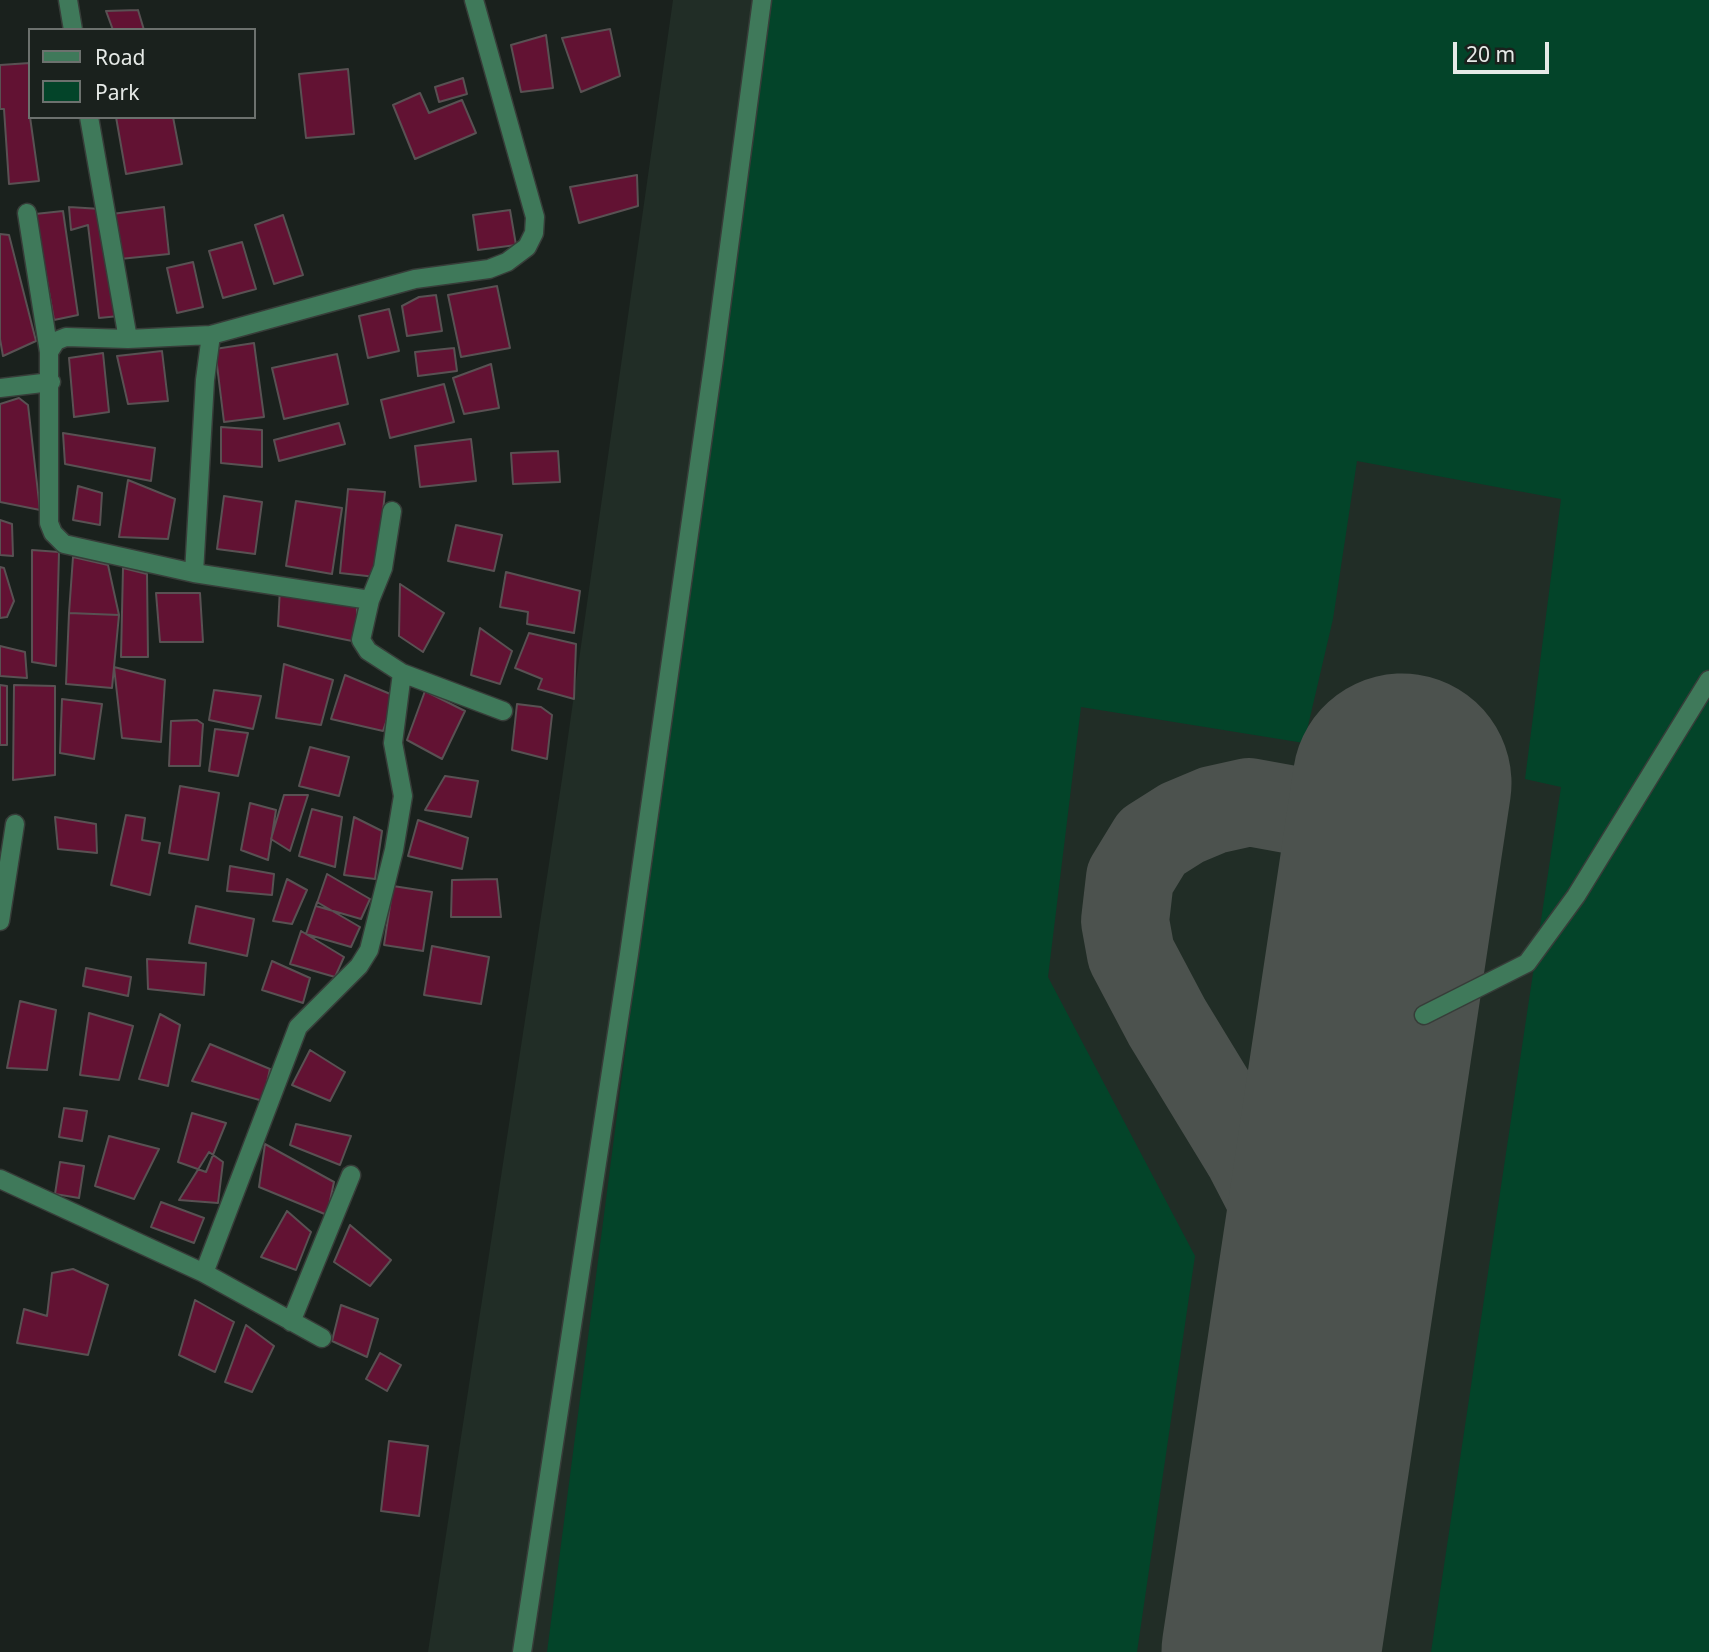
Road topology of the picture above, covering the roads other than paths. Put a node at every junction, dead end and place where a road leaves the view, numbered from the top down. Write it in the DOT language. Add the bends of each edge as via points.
graph roads {
  1 [pos="68,0"];
  2 [pos="474,0"];
  3 [pos="762,0"];
  4 [pos="73,28"];
  5 [pos="89,119"];
  6 [pos="27,213"];
  7 [pos="211,335"];
  8 [pos="128,339"];
  9 [pos="49,352"];
  10 [pos="51,382"];
  11 [pos="0,388"];
  12 [pos="392,511"];
  13 [pos="194,573"];
  14 [pos="370,600"];
  15 [pos="402,673"];
  16 [pos="1709,680"];
  17 [pos="503,711"];
  18 [pos="15,824"];
  19 [pos="0,920"];
  20 [pos="1424,1015"];
  21 [pos="351,1175"];
  22 [pos="0,1179"];
  23 [pos="204,1273"];
  24 [pos="291,1322"];
  25 [pos="321,1338"];
  26 [pos="523,1652"];
  1 -- 4 [label="street"];
  2 -- 7 [label="street" via="535,217 527,247 489,269 415,279"];
  3 -- 26 [label="street" via="629,954"];
  5 -- 8 [label="street"];
  6 -- 9 [label="street"];
  7 -- 8 [label="street"];
  7 -- 13 [label="street"];
  8 -- 9 [label="street" via="66,337 56,341"];
  9 -- 10 [label="street"];
  10 -- 11 [label="street"];
  10 -- 13 [label="street" via="49,523 53,533 64,544"];
  12 -- 14 [label="street" via="383,568"];
  13 -- 14 [label="street"];
  14 -- 15 [label="street" via="361,640 368,651"];
  15 -- 17 [label="street"];
  15 -- 23 [label="street" via="393,743 403,796 369,950 298,1027"];
  16 -- 20 [label="street" via="1576,896 1527,963"];
  18 -- 19 [label="street"];
  21 -- 24 [label="street"];
  22 -- 23 [label="street"];
  23 -- 24 [label="street"];
  24 -- 25 [label="street"];
}
